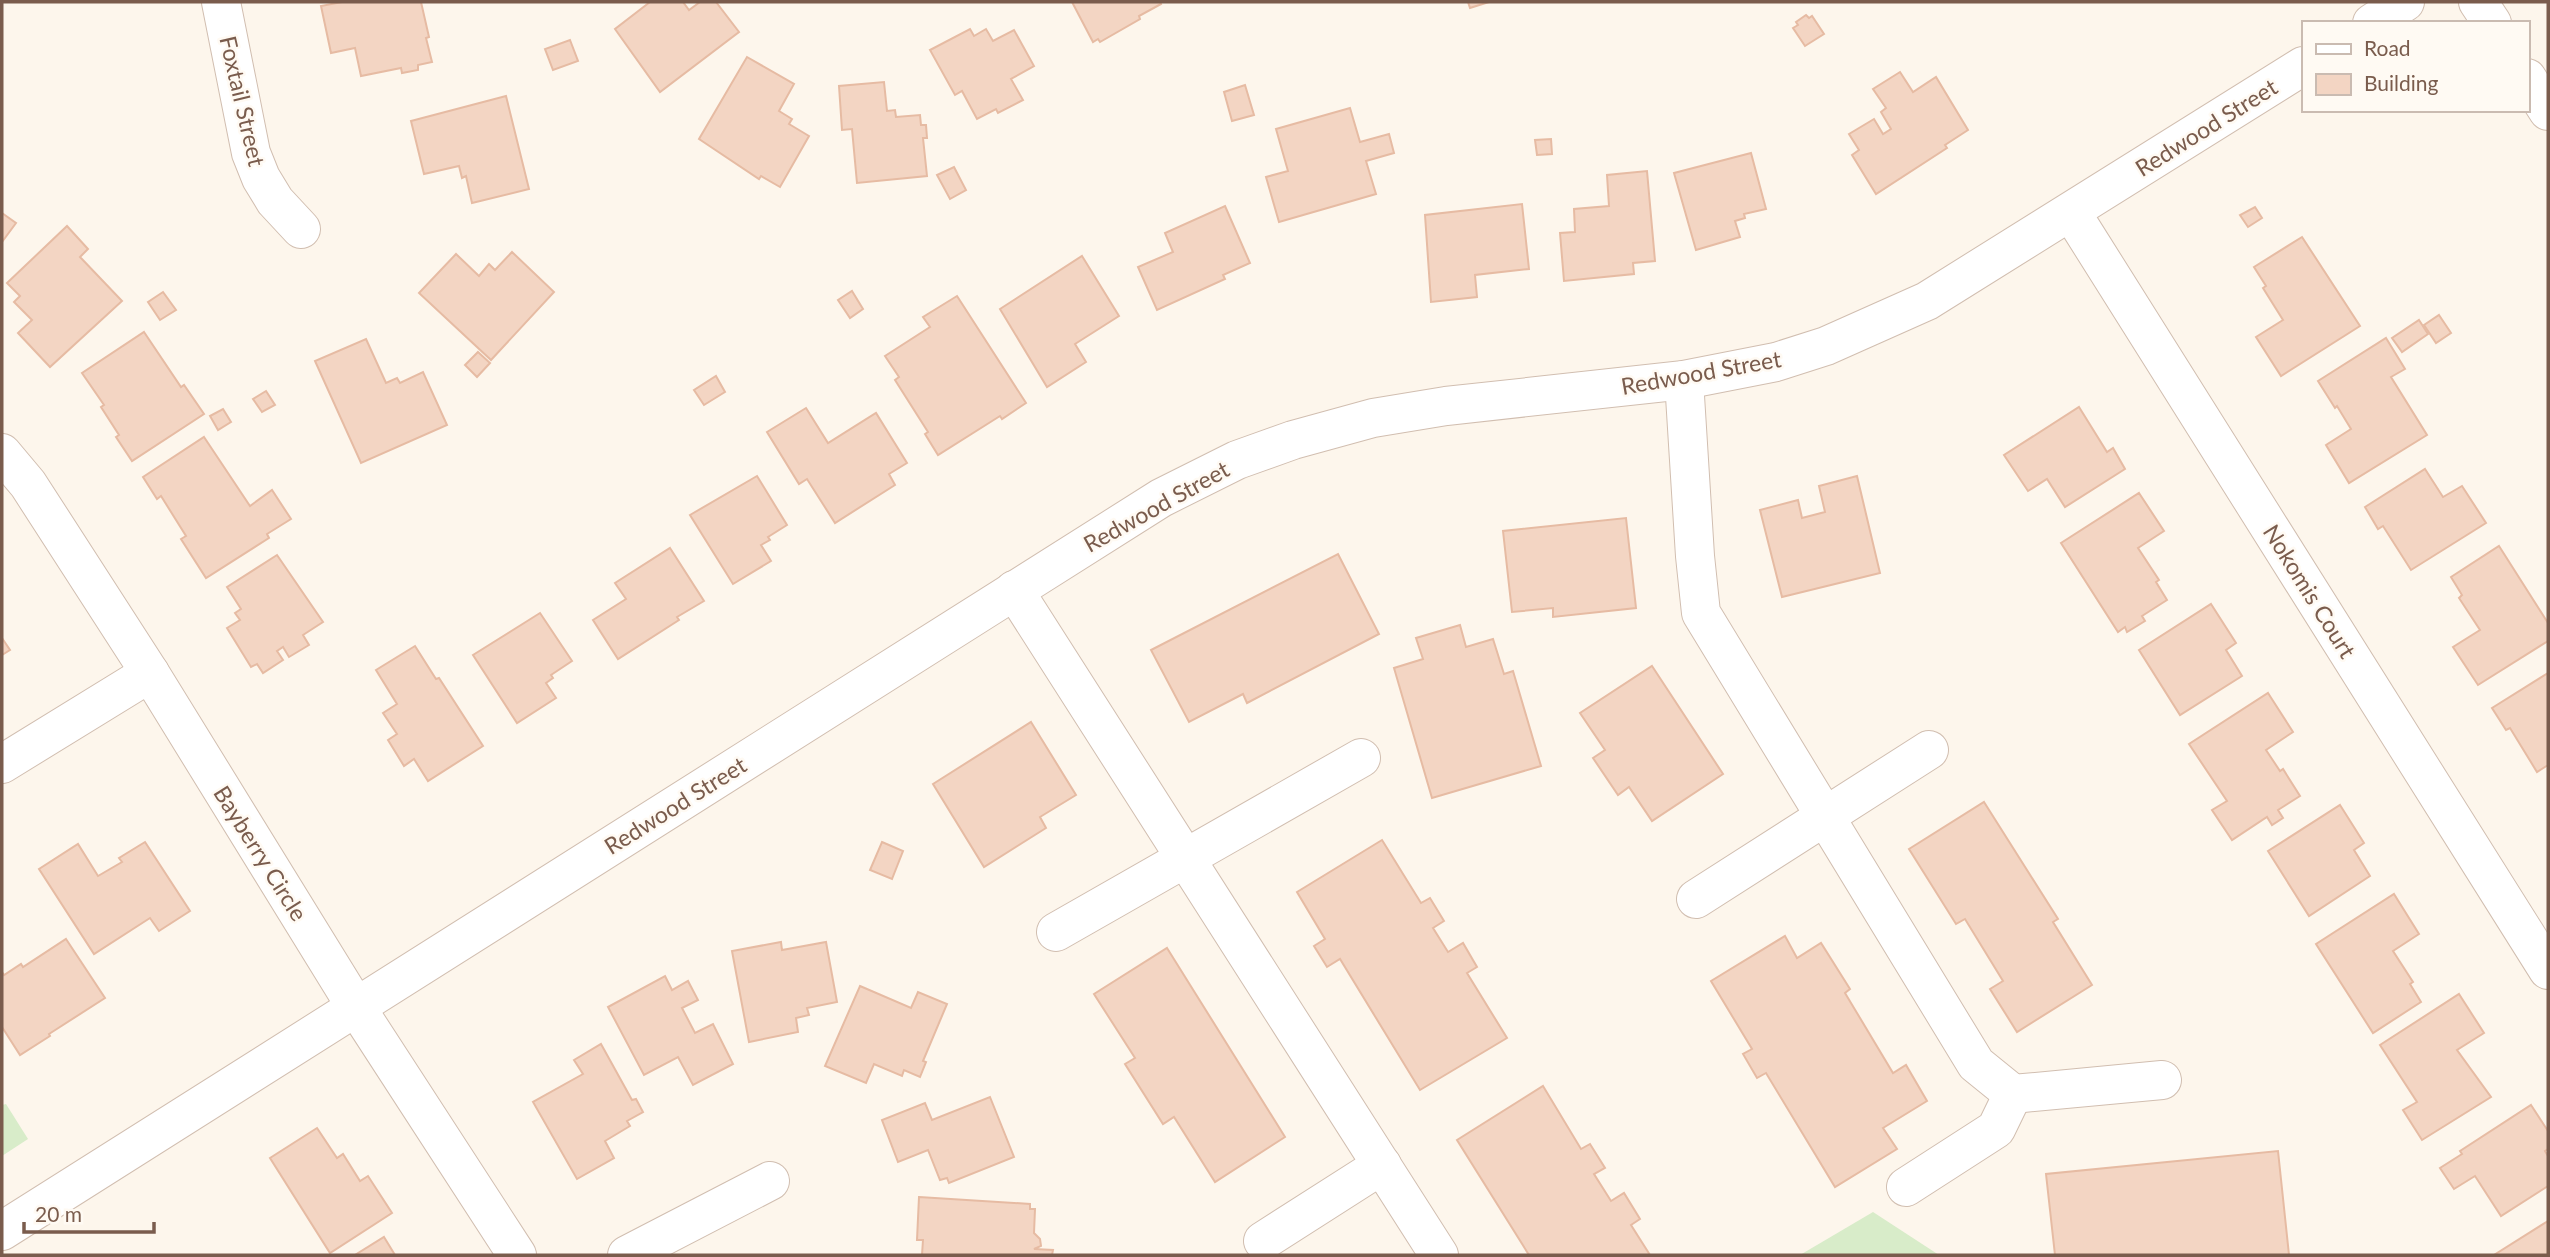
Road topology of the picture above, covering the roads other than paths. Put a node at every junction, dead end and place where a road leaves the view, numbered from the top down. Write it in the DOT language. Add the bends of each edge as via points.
graph roads {
  1 [pos="220,2"];
  2 [pos="2405,2"];
  3 [pos="2478,2"];
  4 [pos="2375,21"];
  5 [pos="2491,21"];
  6 [pos="2302,67"];
  7 [pos="2529,81"];
  8 [pos="2548,111"];
  9 [pos="2071,212"];
  10 [pos="301,229"];
  11 [pos="1684,380"];
  12 [pos="2,453"];
  13 [pos="1014,590"];
  14 [pos="150,673"];
  15 [pos="1929,750"];
  16 [pos="1361,758"];
  17 [pos="2,764"];
  18 [pos="1826,818"];
  19 [pos="1186,858"];
  20 [pos="1696,899"];
  21 [pos="1056,932"];
  22 [pos="2548,970"];
  23 [pos="356,1007"];
  24 [pos="2162,1080"];
  25 [pos="2013,1094"];
  26 [pos="1382,1165"];
  27 [pos="770,1181"];
  28 [pos="1906,1187"];
  29 [pos="2,1231"];
  30 [pos="1263,1241"];
  31 [pos="517,1255"];
  32 [pos="627,1255"];
  33 [pos="1439,1255"];
  1 -- 10 [label="street, Foxtail Street" via="251,153 275,201"];
  2 -- 4 [label="street"];
  3 -- 5 [label="street"];
  6 -- 9 [label="street, Redwood Street"];
  7 -- 8 [label="street"];
  9 -- 11 [label="street, Redwood Street" via="1927,301 1826,346 1776,362"];
  9 -- 22 [label="street, Nokomis Court"];
  11 -- 13 [label="street, Redwood Street" via="1446,406 1373,418 1293,440 1237,460 1161,498"];
  11 -- 18 [label="street" via="1701,614"];
  12 -- 14 [label="street, Bayberry Circle" via="28,484"];
  13 -- 19 [label="street"];
  13 -- 23 [label="street, Redwood Street"];
  14 -- 17 [label="street"];
  14 -- 23 [label="street, Bayberry Circle"];
  15 -- 18 [label="street"];
  16 -- 19 [label="street"];
  18 -- 20 [label="street"];
  18 -- 25 [label="street" via="1976,1064"];
  19 -- 21 [label="street"];
  19 -- 26 [label="street"];
  23 -- 29 [label="street, Redwood Street"];
  23 -- 31 [label="street, Bayberry Circle"];
  24 -- 25 [label="street"];
  25 -- 28 [label="street" via="1996,1129"];
  26 -- 30 [label="street"];
  26 -- 33 [label="street"];
  27 -- 32 [label="street"];
}
